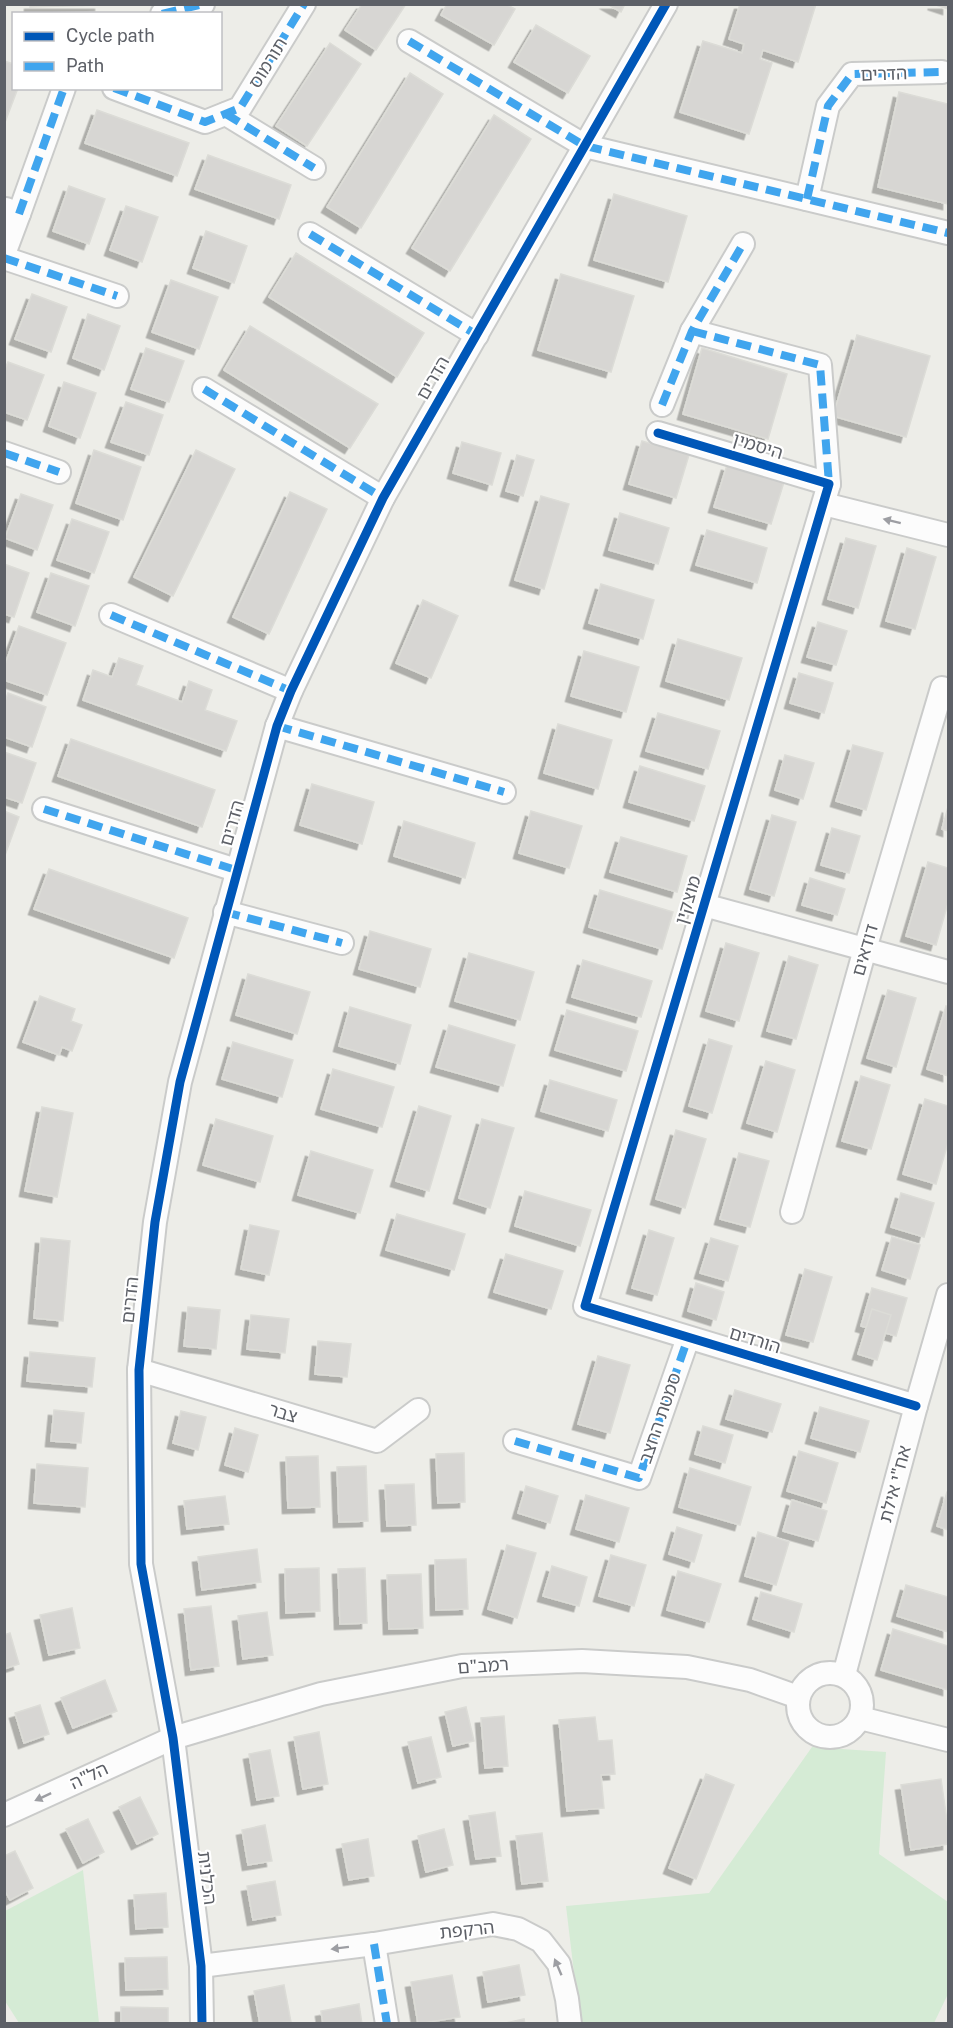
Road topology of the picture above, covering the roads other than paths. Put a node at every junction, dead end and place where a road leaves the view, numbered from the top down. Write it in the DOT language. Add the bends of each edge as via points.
graph roads {
  1 [pos="203,4"];
  2 [pos="304,4"];
  3 [pos="666,4"];
  4 [pos="170,12"];
  5 [pos="409,41"];
  6 [pos="942,72"];
  7 [pos="63,90"];
  8 [pos="119,90"];
  9 [pos="226,114"];
  10 [pos="585,146"];
  11 [pos="314,168"];
  12 [pos="807,199"];
  13 [pos="12,211"];
  14 [pos="948,233"];
  15 [pos="310,234"];
  16 [pos="743,244"];
  17 [pos="4,256"];
  18 [pos="117,296"];
  19 [pos="692,331"];
  20 [pos="477,334"];
  21 [pos="204,389"];
  22 [pos="662,405"];
  23 [pos="658,433"];
  24 [pos="4,453"];
  25 [pos="59,472"];
  26 [pos="826,494"];
  27 [pos="383,498"];
  28 [pos="948,535"];
  29 [pos="111,615"];
  30 [pos="942,688"];
  31 [pos="291,691"];
  32 [pos="277,726"];
  33 [pos="504,792"];
  34 [pos="44,809"];
  35 [pos="236,870"];
  36 [pos="704,905"];
  37 [pos="225,912"];
  38 [pos="342,943"];
  39 [pos="865,949"];
  40 [pos="948,972"];
  41 [pos="792,1212"];
  42 [pos="948,1294"];
  43 [pos="585,1306"];
  44 [pos="688,1338"];
  45 [pos="139,1370"];
  46 [pos="916,1406"];
  47 [pos="418,1410"];
  48 [pos="515,1441"];
  49 [pos="844,1675"];
  50 [pos="798,1697"];
  51 [pos="860,1718"];
  52 [pos="173,1738"];
  53 [pos="948,1740"];
  54 [pos="4,1815"];
  55 [pos="374,1944"];
  56 [pos="201,1966"];
  57 [pos="202,2024"];
  58 [pos="387,2024"];
  59 [pos="570,2024"];
  1 -- 4 [label="street"];
  2 -- 9 [label="street, תורמוס" via="240,108"];
  3 -- 10 [label="street, הדרים"];
  5 -- 10 [label="street"];
  6 -- 12 [label="street, הדרים" via="852,74 828,106"];
  7 -- 13 [label="street"];
  8 -- 9 [label="street, תורמוס" via="205,122"];
  9 -- 11 [label="street"];
  10 -- 12 [label="street"];
  10 -- 20 [label="street, הדרים"];
  12 -- 14 [label="street"];
  13 -- 17 [label="street"];
  15 -- 20 [label="street"];
  16 -- 19 [label="street"];
  17 -- 18 [label="street"];
  19 -- 22 [label="street"];
  19 -- 26 [label="street" via="820,365"];
  20 -- 27 [label="street, הדרים"];
  21 -- 27 [label="street"];
  23 -- 26 [label="street, היסמין"];
  24 -- 25 [label="street"];
  28 -- 26 [label="street, היסמין, one-way"];
  26 -- 36 [label="street, מוצקין"];
  27 -- 31 [label="street, הדרים"];
  29 -- 31 [label="street"];
  30 -- 39 [label="street, דודאים"];
  31 -- 32 [label="street, הדרים"];
  32 -- 33 [label="street"];
  32 -- 35 [label="street, הדרים"];
  34 -- 35 [label="street"];
  35 -- 37 [label="street, הדרים"];
  36 -- 39 [label="street"];
  36 -- 43 [label="street, מוצקין"];
  37 -- 38 [label="street"];
  37 -- 45 [label="street, הדרים" via="180,1082 155,1222"];
  39 -- 40 [label="street"];
  39 -- 41 [label="street, דודאים"];
  42 -- 46 [label="street, אח\"י אילת"];
  43 -- 44 [label="street, הורדים"];
  44 -- 46 [label="street, הורדים"];
  44 -- 48 [label="street, סמטת החצב" via="639,1478"];
  45 -- 47 [label="street, צבר" via="377,1442"];
  45 -- 52 [label="street, הדרים" via="141,1564"];
  46 -- 49 [label="street, אח\"י אילת"];
  49 -- 50 [label="street" via="822,1673 812,1678"];
  49 -- 51 [label="street" via="857,1685 862,1696"];
  50 -- 51 [label="street" via="801,1719 818,1734 841,1736"];
  50 -- 52 [label="street, רמב\"ם" via="750,1680 687,1667 582,1661 462,1666 321,1694"];
  51 -- 53 [label="street"];
  52 -- 54 [label="street, הל\"ה, one-way"];
  52 -- 56 [label="street, הכלנית"];
  55 -- 56 [label="street, הרקפת, one-way"];
  55 -- 58 [label="street"];
  59 -- 55 [label="street, הרקפת, one-way" via="559,1964 540,1941 518,1929 493,1924"];
  56 -- 57 [label="street, הכלנית"];
}
